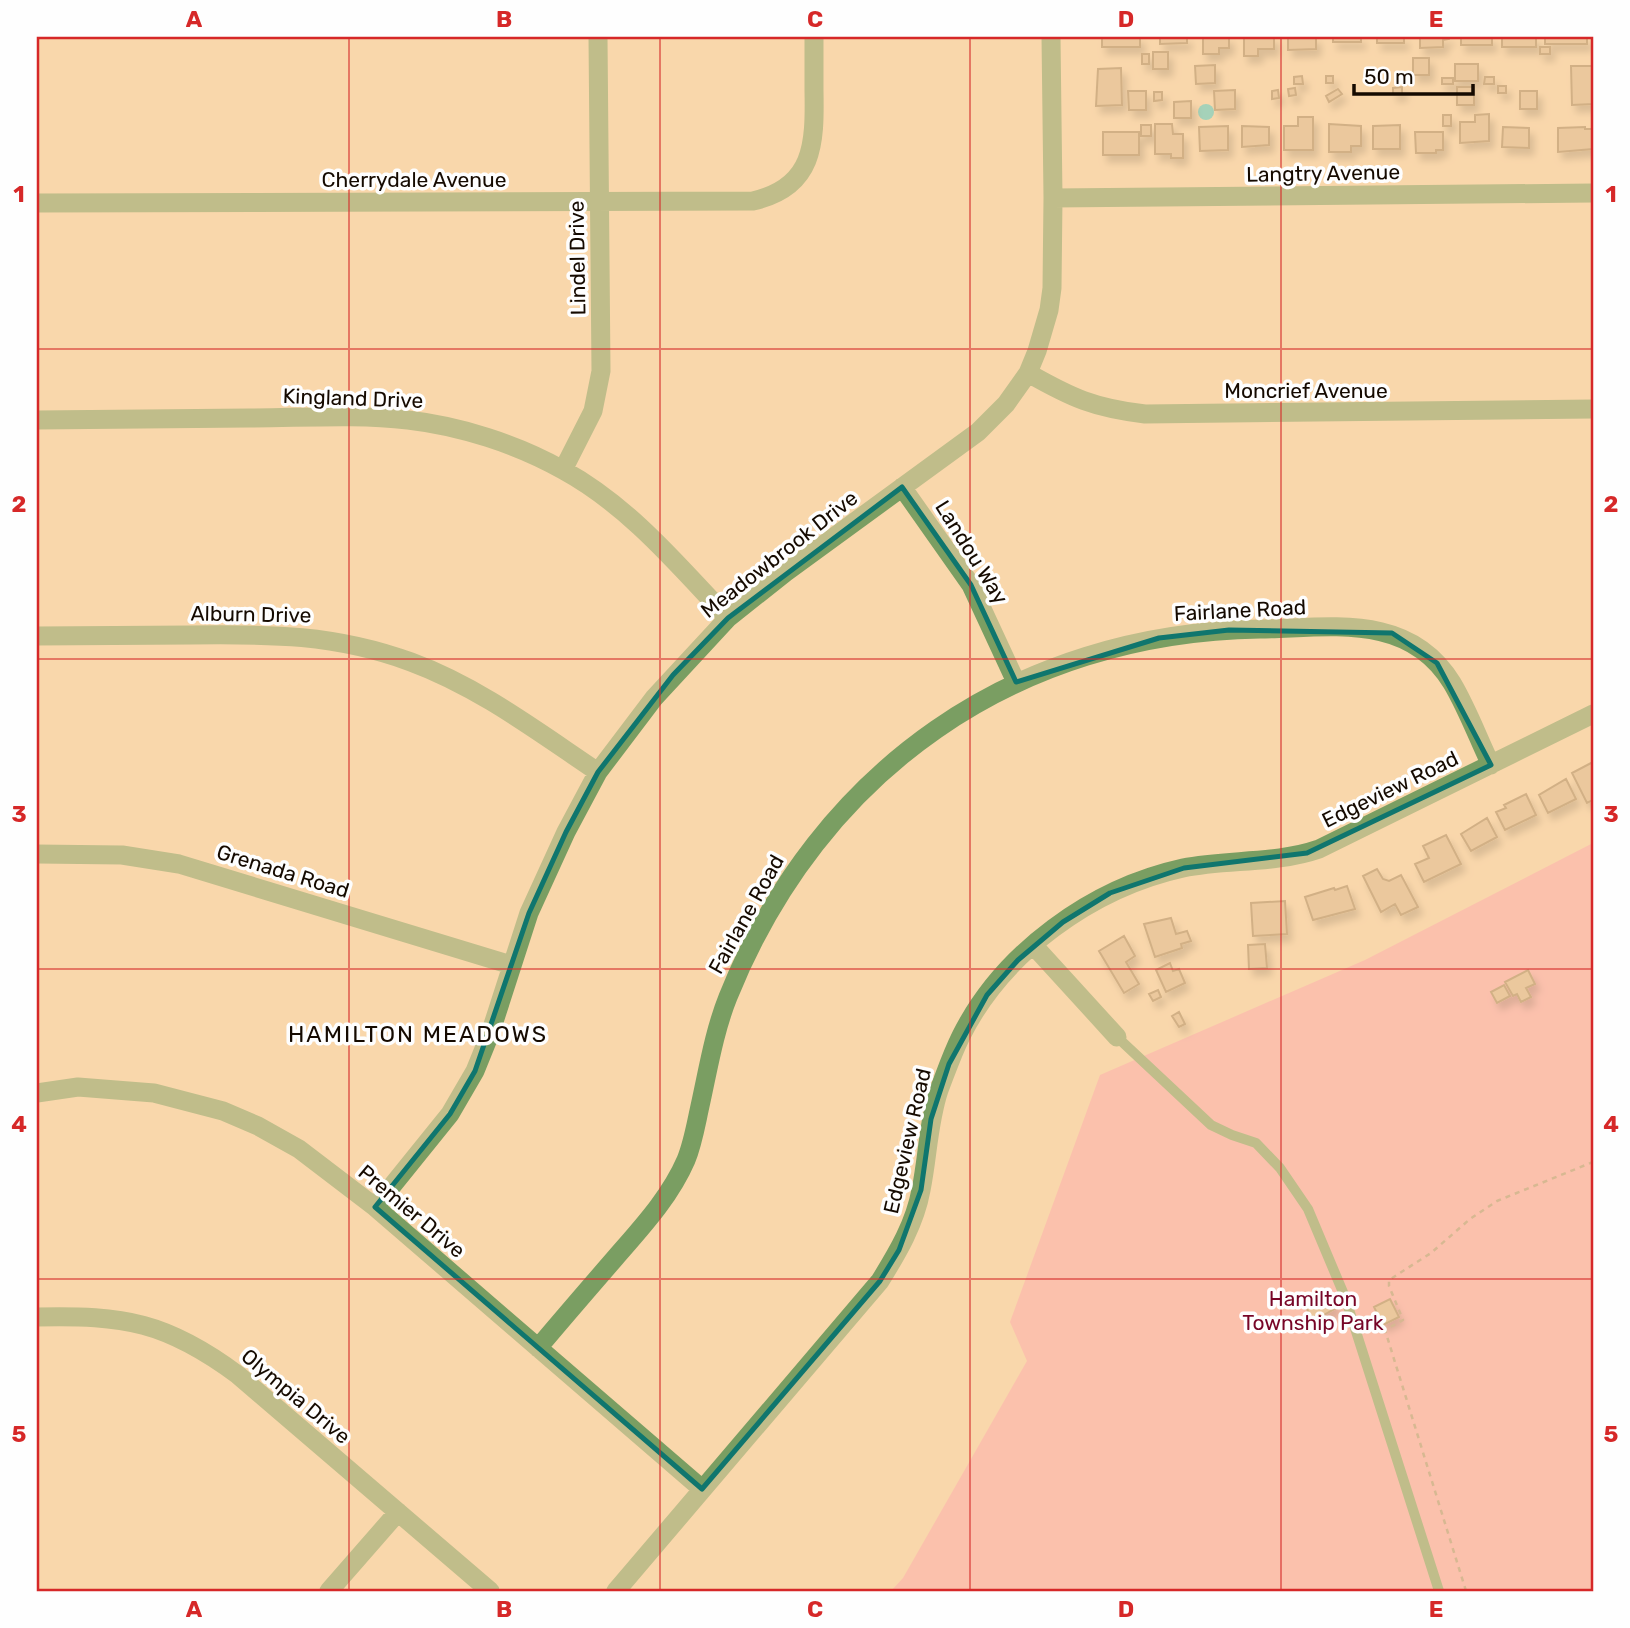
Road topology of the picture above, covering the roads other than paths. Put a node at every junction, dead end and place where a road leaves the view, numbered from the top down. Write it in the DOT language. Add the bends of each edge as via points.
graph roads {
  1 [pos="598,37"];
  2 [pos="814,37"];
  3 [pos="1051,37"];
  4 [pos="1593,193"];
  5 [pos="1053,198"];
  6 [pos="600,202"];
  7 [pos="37,203"];
  8 [pos="1027,373"];
  9 [pos="1593,409"];
  10 [pos="37,420"];
  11 [pos="563,470"];
  12 [pos="902,487"];
  13 [pos="728,618"];
  14 [pos="37,636"];
  15 [pos="1016,682"];
  16 [pos="1593,714"];
  17 [pos="1491,765"];
  18 [pos="598,772"];
  19 [pos="37,853"];
  20 [pos="1034,946"];
  21 [pos="511,965"];
  22 [pos="1117,1037"];
  23 [pos="37,1093"];
  24 [pos="375,1207"];
  25 [pos="37,1317"];
  26 [pos="538,1348"];
  27 [pos="702,1489"];
  28 [pos="398,1512"];
  29 [pos="329,1591"];
  30 [pos="490,1591"];
  31 [pos="616,1591"];
  32 [pos="1439,1591"];
  1 -- 6 [label="street, Lindel Drive"];
  2 -- 6 [label="street, Cherrydale Avenue" via="814,142 801,172 787,187 753,201"];
  3 -- 5 [label="street, Meadowbrook Drive"];
  4 -- 5 [label="street, Langtry Avenue"];
  5 -- 8 [label="street, Meadowbrook Drive" via="1052,289 1044,331"];
  6 -- 7 [label="street, Cherrydale Avenue"];
  6 -- 11 [label="street, Lindel Drive" via="601,371 593,411"];
  8 -- 9 [label="street, Moncrief Avenue" via="1083,402 1145,414"];
  8 -- 12 [label="street, Meadowbrook Drive" via="1006,404 978,432"];
  10 -- 11 [label="street, Kingland Drive" via="408,420 506,444"];
  11 -- 13 [label="street, Kingland Drive" via="642,528"];
  12 -- 13 [label="street, Meadowbrook Drive"];
  12 -- 15 [label="street, Landou Way" via="971,585"];
  13 -- 18 [label="street, Meadowbrook Drive" via="673,675"];
  14 -- 18 [label="street, Alburn Drive" via="279,634 350,644 449,678"];
  15 -- 17 [label="street, Fairlane Road" via="1075,659 1159,638 1229,630 1378,630 1411,642 1437,663 1452,683"];
  15 -- 26 [label="street, Fairlane Road" via="901,755 842,811 795,869 762,923 726,1001 692,1143 679,1173 648,1220"];
  16 -- 17 [label="street, Edgeview Road"];
  17 -- 20 [label="street, Edgeview Road" via="1307,853 1184,868 1143,880 1092,902"];
  18 -- 21 [label="street, Meadowbrook Drive" via="544,877"];
  19 -- 21 [label="street, Grenada Road" via="122,855 179,864"];
  20 -- 22 [label="street"];
  20 -- 27 [label="street, Edgeview Road" via="987,995 953,1054 931,1119 914,1219 899,1250 880,1281"];
  21 -- 24 [label="street, Meadowbrook Drive" via="475,1071 450,1114"];
  22 -- 32 [label="lane" via="1211,1125 1256,1143 1308,1209 1345,1297"];
  23 -- 24 [label="street, Premier Drive" via="78,1087 125,1089 223,1111 299,1149"];
  24 -- 26 [label="street, Premier Drive"];
  25 -- 28 [label="street, Olympia Drive" via="122,1319 183,1339 238,1375"];
  26 -- 27 [label="street, Premier Drive"];
  27 -- 31 [label="street, Edgeview Road"];
  28 -- 29 [label="street"];
  28 -- 30 [label="street, Olympia Drive"];
}
